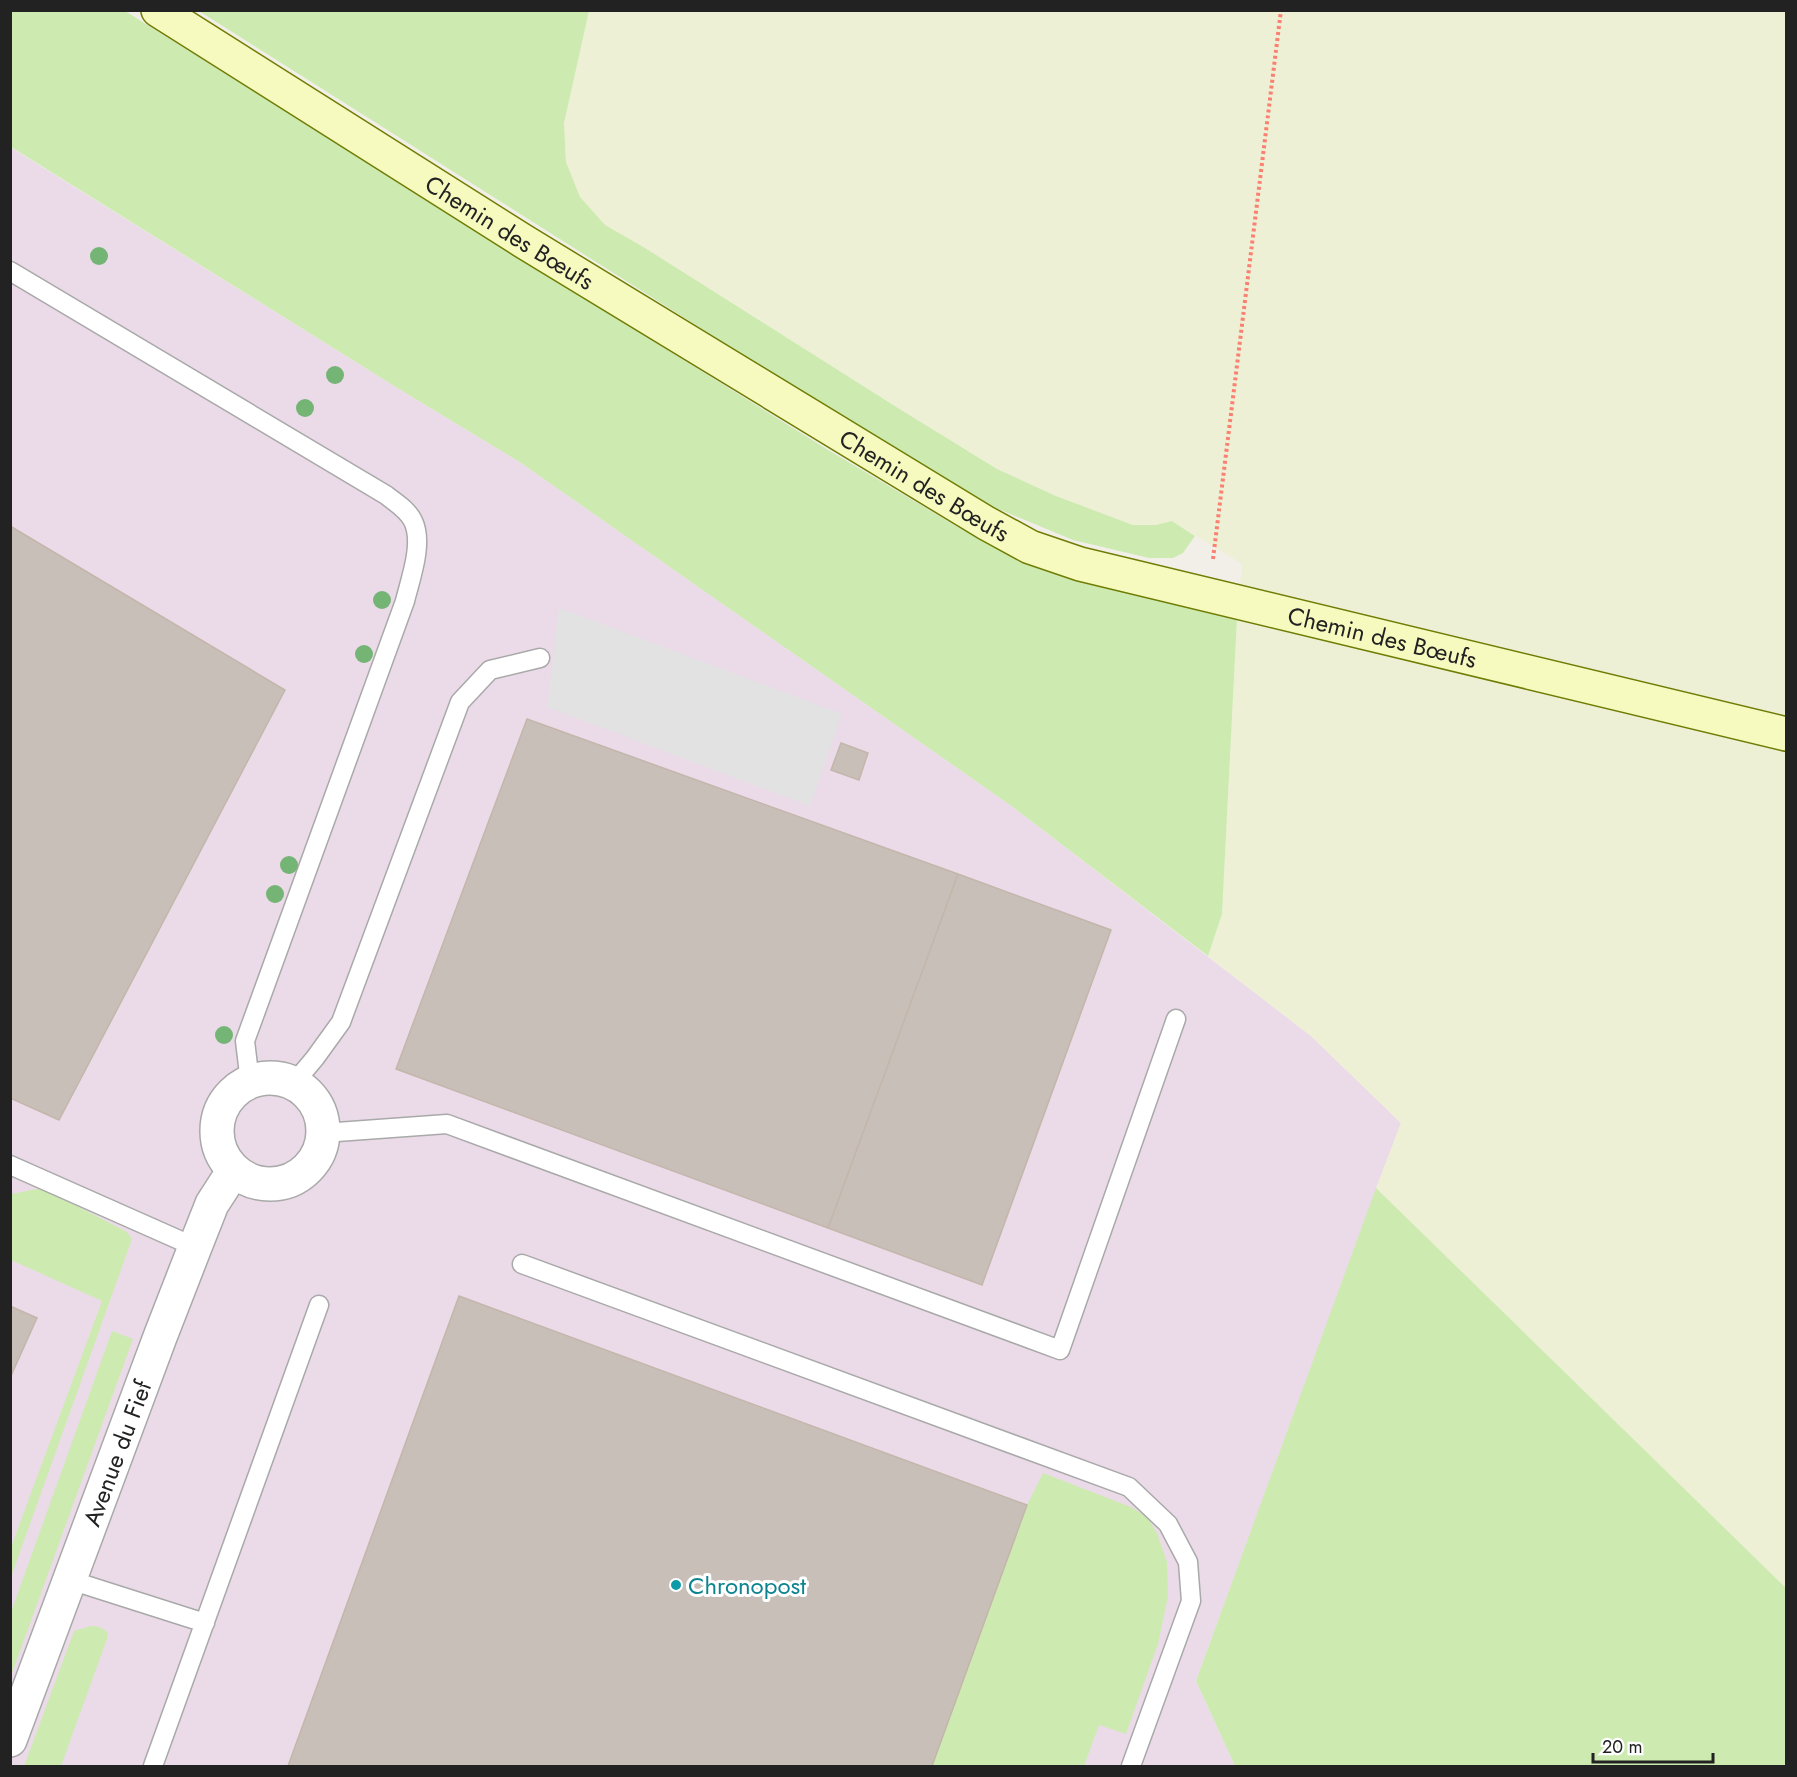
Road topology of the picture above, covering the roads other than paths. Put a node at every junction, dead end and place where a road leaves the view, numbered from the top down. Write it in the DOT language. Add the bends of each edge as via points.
graph roads {
  1 [pos="158,10"];
  2 [pos="10,271"];
  3 [pos="540,658"];
  4 [pos="1786,734"];
  5 [pos="1176,1018"];
  6 [pos="250,1082"];
  7 [pos="294,1083"];
  8 [pos="323,1133"];
  9 [pos="10,1165"];
  10 [pos="234,1170"];
  11 [pos="195,1247"];
  12 [pos="522,1264"];
  13 [pos="319,1305"];
  14 [pos="70,1580"];
  15 [pos="204,1623"];
  16 [pos="10,1740"];
  17 [pos="153,1767"];
  18 [pos="1131,1767"];
  1 -- 4 [label="street, Chemin des Bœufs" via="523,241 986,524 1030,547 1080,564"];
  2 -- 6 [label="lane" via="386,495 414,522 415,563 405,601 244,1041"];
  3 -- 7 [label="lane" via="490,670 460,702 341,1022"];
  5 -- 8 [label="lane" via="1060,1350 447,1124"];
  6 -- 7 [label="street" via="280,1078"];
  6 -- 10 [label="street" via="236,1089 219,1114 218,1144"];
  7 -- 8 [label="street" via="316,1104"];
  8 -- 10 [label="street" via="314,1162 290,1180 260,1184"];
  9 -- 11 [label="lane"];
  10 -- 11 [label="street, Avenue du Fief" via="212,1204"];
  11 -- 14 [label="street, Avenue du Fief"];
  12 -- 18 [label="lane" via="1129,1487 1173,1534 1188,1562 1191,1601"];
  13 -- 15 [label="lane"];
  14 -- 15 [label="lane"];
  14 -- 16 [label="street, Avenue du Fief"];
  15 -- 17 [label="lane"];
}
